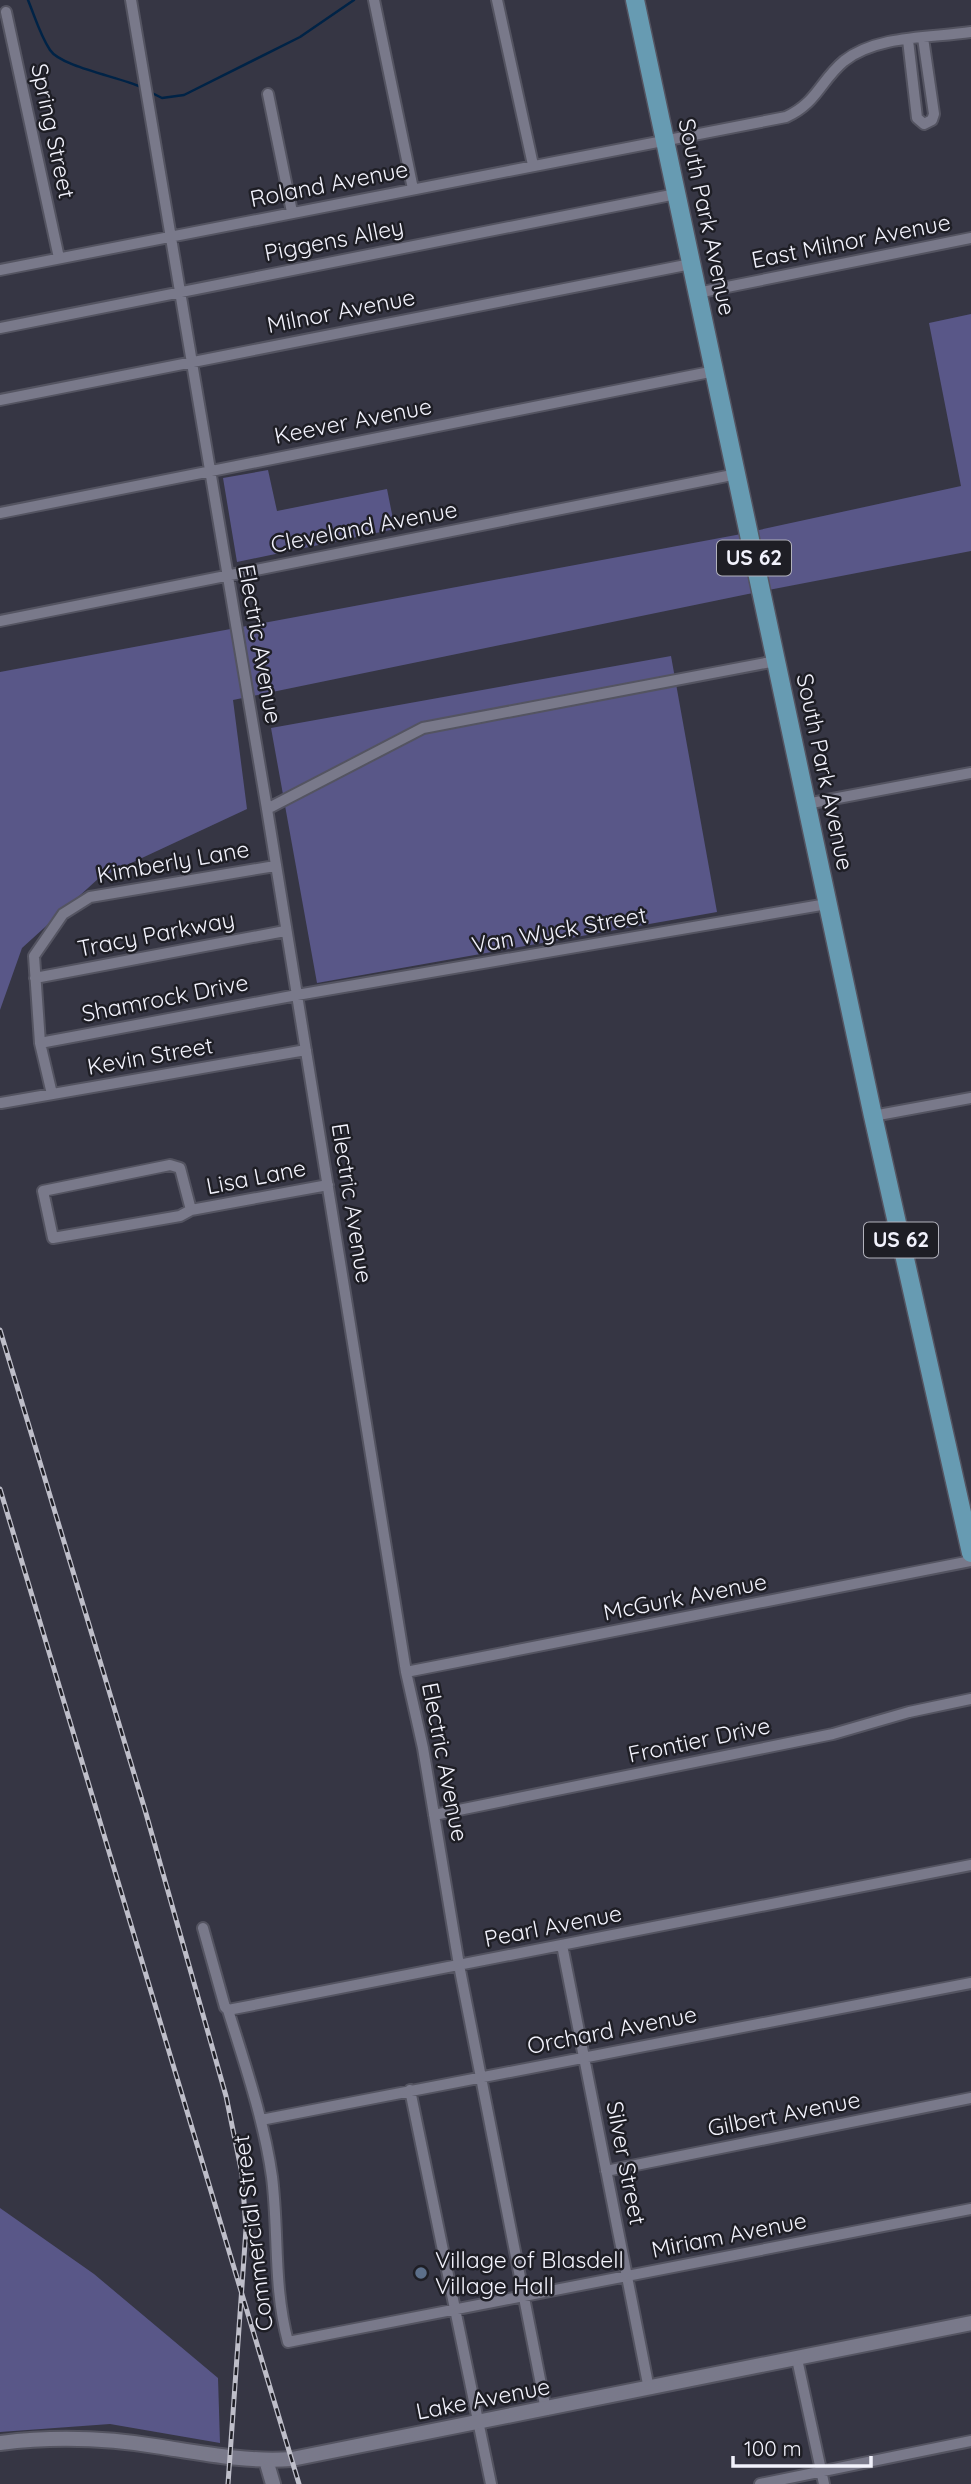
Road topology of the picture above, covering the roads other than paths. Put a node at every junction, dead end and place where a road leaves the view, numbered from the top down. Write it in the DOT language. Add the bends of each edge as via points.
graph roads {
  1 [pos="131,0"];
  2 [pos="497,0"];
  3 [pos="635,0"];
  4 [pos="374,3"];
  5 [pos="6,12"];
  6 [pos="971,32"];
  7 [pos="923,38"];
  8 [pos="908,40"];
  9 [pos="268,94"];
  10 [pos="666,141"];
  11 [pos="533,165"];
  12 [pos="413,189"];
  13 [pos="676,194"];
  14 [pos="292,212"];
  15 [pos="171,236"];
  16 [pos="971,239"];
  17 [pos="60,258"];
  18 [pos="691,264"];
  19 [pos="0,270"];
  20 [pos="181,292"];
  21 [pos="697,293"];
  22 [pos="0,328"];
  23 [pos="192,362"];
  24 [pos="715,371"];
  25 [pos="0,400"];
  26 [pos="210,471"];
  27 [pos="737,474"];
  28 [pos="0,513"];
  29 [pos="227,576"];
  30 [pos="0,621"];
  31 [pos="776,661"];
  32 [pos="971,773"];
  33 [pos="806,804"];
  34 [pos="267,808"];
  35 [pos="275,866"];
  36 [pos="827,904"];
  37 [pos="285,931"];
  38 [pos="35,978"];
  39 [pos="297,995"];
  40 [pos="40,1043"];
  41 [pos="306,1050"];
  42 [pos="52,1094"];
  43 [pos="971,1098"];
  44 [pos="1,1103"];
  45 [pos="873,1116"];
  46 [pos="328,1185"];
  47 [pos="191,1210"];
  48 [pos="971,1553"];
  49 [pos="971,1561"];
  50 [pos="406,1672"];
  51 [pos="971,1699"];
  52 [pos="434,1815"];
  53 [pos="971,1865"];
  54 [pos="203,1928"];
  55 [pos="562,1945"];
  56 [pos="459,1965"];
  57 [pos="971,1983"];
  58 [pos="228,2010"];
  59 [pos="584,2056"];
  60 [pos="481,2076"];
  61 [pos="410,2090"];
  62 [pos="971,2098"];
  63 [pos="261,2120"];
  64 [pos="606,2171"];
  65 [pos="971,2209"];
  66 [pos="627,2276"];
  67 [pos="523,2296"];
  68 [pos="455,2309"];
  69 [pos="971,2323"];
  70 [pos="288,2342"];
  71 [pos="797,2359"];
  72 [pos="649,2389"];
  73 [pos="546,2410"];
  74 [pos="479,2422"];
  75 [pos="971,2441"];
  76 [pos="0,2443"];
  77 [pos="266,2460"];
  78 [pos="821,2471"];
  79 [pos="273,2484"];
  80 [pos="491,2484"];
  81 [pos="760,2484"];
  82 [pos="824,2484"];
  1 -- 15 [label="street, Electric Avenue"];
  2 -- 11 [label="street"];
  3 -- 10 [label="main road, South Park Avenue / US 62"];
  4 -- 12 [label="street"];
  5 -- 17 [label="street, Spring Street"];
  6 -- 7 [label="street, Roland Avenue"];
  7 -- 8 [label="street, Roland Avenue"];
  7 -- 8 [label="street" via="934,114 933,120 924,124 917,118"];
  8 -- 10 [label="street, Roland Avenue" via="872,46 852,55 810,103 786,117"];
  9 -- 14 [label="street"];
  10 -- 11 [label="street, Roland Avenue"];
  10 -- 13 [label="main road, South Park Avenue / US 62"];
  11 -- 12 [label="street, Roland Avenue"];
  12 -- 14 [label="street, Roland Avenue"];
  13 -- 18 [label="main road, South Park Avenue / US 62"];
  13 -- 20 [label="street, Piggens Alley"];
  14 -- 15 [label="street, Roland Avenue"];
  15 -- 17 [label="street, Roland Avenue"];
  15 -- 20 [label="street, Electric Avenue"];
  16 -- 21 [label="street, East Milnor Avenue"];
  17 -- 19 [label="street, Roland Avenue"];
  18 -- 21 [label="main road, South Park Avenue / US 62"];
  18 -- 23 [label="street, Milnor Avenue"];
  20 -- 22 [label="street, Piggens Alley"];
  20 -- 23 [label="street, Electric Avenue"];
  21 -- 24 [label="main road, South Park Avenue / US 62"];
  23 -- 25 [label="street, Milnor Avenue"];
  23 -- 26 [label="street, Electric Avenue"];
  24 -- 26 [label="street, Keever Avenue"];
  24 -- 27 [label="main road, South Park Avenue / US 62"];
  26 -- 28 [label="street, Keever Avenue"];
  26 -- 29 [label="street, Electric Avenue"];
  27 -- 29 [label="street, Cleveland Avenue"];
  27 -- 31 [label="main road, South Park Avenue / US 62"];
  29 -- 30 [label="street, Cleveland Avenue"];
  29 -- 34 [label="street, Electric Avenue"];
  31 -- 33 [label="main road, South Park Avenue / US 62"];
  31 -- 34 [label="street" via="423,728"];
  32 -- 33 [label="street"];
  33 -- 36 [label="main road, South Park Avenue / US 62"];
  34 -- 35 [label="street, Electric Avenue"];
  35 -- 37 [label="street, Electric Avenue"];
  35 -- 38 [label="street, Kimberly Lane" via="90,897 64,914 34,956"];
  36 -- 39 [label="street, Van Wyck Street"];
  36 -- 45 [label="main road, South Park Avenue / US 62"];
  37 -- 38 [label="street, Tracy Parkway"];
  37 -- 39 [label="street, Electric Avenue"];
  38 -- 40 [label="street, Kimberly Lane"];
  39 -- 40 [label="street, Shamrock Drive"];
  39 -- 41 [label="street, Electric Avenue"];
  40 -- 42 [label="street, Kimberly Lane"];
  41 -- 42 [label="street, Kevin Street"];
  41 -- 46 [label="street, Electric Avenue"];
  42 -- 44 [label="street, Kevin Street"];
  43 -- 45 [label="street"];
  45 -- 48 [label="main road, South Park Avenue / US 62"];
  46 -- 47 [label="street, Lisa Lane"];
  46 -- 50 [label="street, Electric Avenue"];
  47 -- 47 [label="street, Lisa Lane" via="185,1178 180,1168 170,1165 43,1191 53,1238 180,1216"];
  49 -- 50 [label="street, McGurk Avenue"];
  50 -- 52 [label="street, Electric Avenue"];
  51 -- 52 [label="street, Frontier Drive" via="833,1734"];
  52 -- 56 [label="street, Electric Avenue"];
  53 -- 55 [label="street, Pearl Avenue"];
  54 -- 58 [label="street"];
  55 -- 56 [label="street, Pearl Avenue"];
  55 -- 59 [label="street, Silver Street"];
  56 -- 58 [label="street, Pearl Avenue"];
  56 -- 60 [label="street, Electric Avenue"];
  57 -- 59 [label="street, Orchard Avenue"];
  58 -- 63 [label="street, Commercial Street"];
  59 -- 60 [label="street, Orchard Avenue"];
  59 -- 64 [label="street, Silver Street"];
  60 -- 61 [label="street, Orchard Avenue"];
  60 -- 67 [label="street, Electric Avenue"];
  61 -- 63 [label="street, Orchard Avenue"];
  61 -- 68 [label="street"];
  62 -- 64 [label="street, Gilbert Avenue"];
  63 -- 70 [label="street, Commercial Street" via="273,2190 278,2304"];
  64 -- 66 [label="street, Silver Street"];
  65 -- 66 [label="street, Miriam Avenue"];
  66 -- 67 [label="street, Miriam Avenue"];
  66 -- 72 [label="street, Silver Street"];
  67 -- 68 [label="street, Miriam Avenue"];
  67 -- 73 [label="street, Electric Avenue"];
  68 -- 70 [label="street, Miriam Avenue"];
  68 -- 74 [label="street"];
  69 -- 71 [label="street, Lake Avenue"];
  71 -- 72 [label="street, Lake Avenue"];
  71 -- 78 [label="street"];
  72 -- 73 [label="street, Lake Avenue"];
  73 -- 74 [label="street, Lake Avenue"];
  74 -- 77 [label="street, Lake Avenue" via="316,2455"];
  74 -- 80 [label="street"];
  75 -- 78 [label="street"];
  76 -- 77 [label="street, Lake Avenue" via="47,2439 124,2442"];
  77 -- 79 [label="street"];
  78 -- 81 [label="street"];
  78 -- 82 [label="street"];
}
